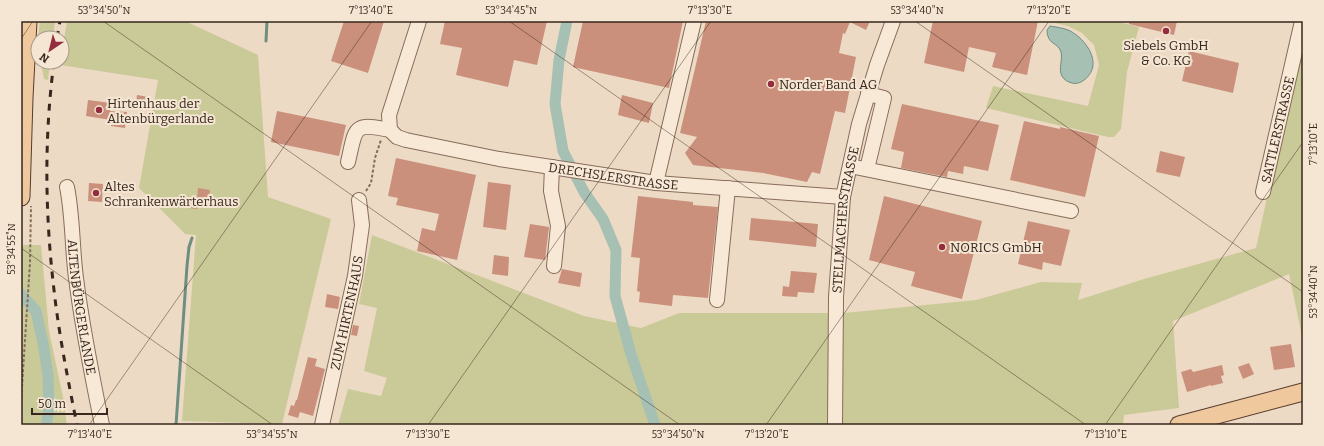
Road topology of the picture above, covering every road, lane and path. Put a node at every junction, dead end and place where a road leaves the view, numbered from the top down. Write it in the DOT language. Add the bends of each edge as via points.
graph roads {
  1 [pos="28,21"];
  2 [pos="419,21"];
  3 [pos="694,21"];
  4 [pos="893,21"];
  5 [pos="1302,21"];
  6 [pos="868,94"];
  7 [pos="390,130"];
  8 [pos="348,162"];
  9 [pos="850,166"];
  10 [pos="558,168"];
  11 [pos="867,170"];
  12 [pos="656,183"];
  13 [pos="67,188"];
  14 [pos="728,188"];
  15 [pos="1263,192"];
  16 [pos="843,196"];
  17 [pos="21,197"];
  18 [pos="359,200"];
  19 [pos="1071,211"];
  20 [pos="554,266"];
  21 [pos="28,288"];
  22 [pos="717,300"];
  23 [pos="1303,392"];
  24 [pos="21,402"];
  25 [pos="102,425"];
  26 [pos="322,425"];
  27 [pos="835,425"];
  28 [pos="1179,425"];
  1 -- 17 [label="main road"];
  2 -- 7 [label="street" via="389,115"];
  3 -- 12 [label="street"];
  4 -- 6 [label="street, STELLMACHERSTRASSE"];
  5 -- 15 [label="street, SATTLERSTRASSE"];
  6 -- 9 [label="street, STELLMACHERSTRASSE"];
  6 -- 11 [label="street" via="884,98"];
  7 -- 8 [label="street" via="370,126 358,129"];
  7 -- 10 [label="street, DRECHSLERSTRASSE" via="397,137 406,140"];
  7 -- 18 [label="path" via="382,135 375,158 372,183"];
  9 -- 11 [label="street"];
  9 -- 16 [label="street, STELLMACHERSTRASSE"];
  10 -- 12 [label="street, DRECHSLERSTRASSE"];
  10 -- 20 [label="street" via="551,191 558,226"];
  11 -- 19 [label="street"];
  12 -- 14 [label="street, DRECHSLERSTRASSE"];
  13 -- 25 [label="street, ALTENBÜRGERLANDE" via="72,210 72,249 80,315"];
  14 -- 16 [label="street, DRECHSLERSTRASSE"];
  14 -- 22 [label="street"];
  16 -- 27 [label="street, STELLMACHERSTRASSE" via="836,297"];
  18 -- 26 [label="street, ZUM HIRTENHAUS" via="362,225 354,276"];
  21 -- 24 [label="path"];
  23 -- 28 [label="main road"];
}
